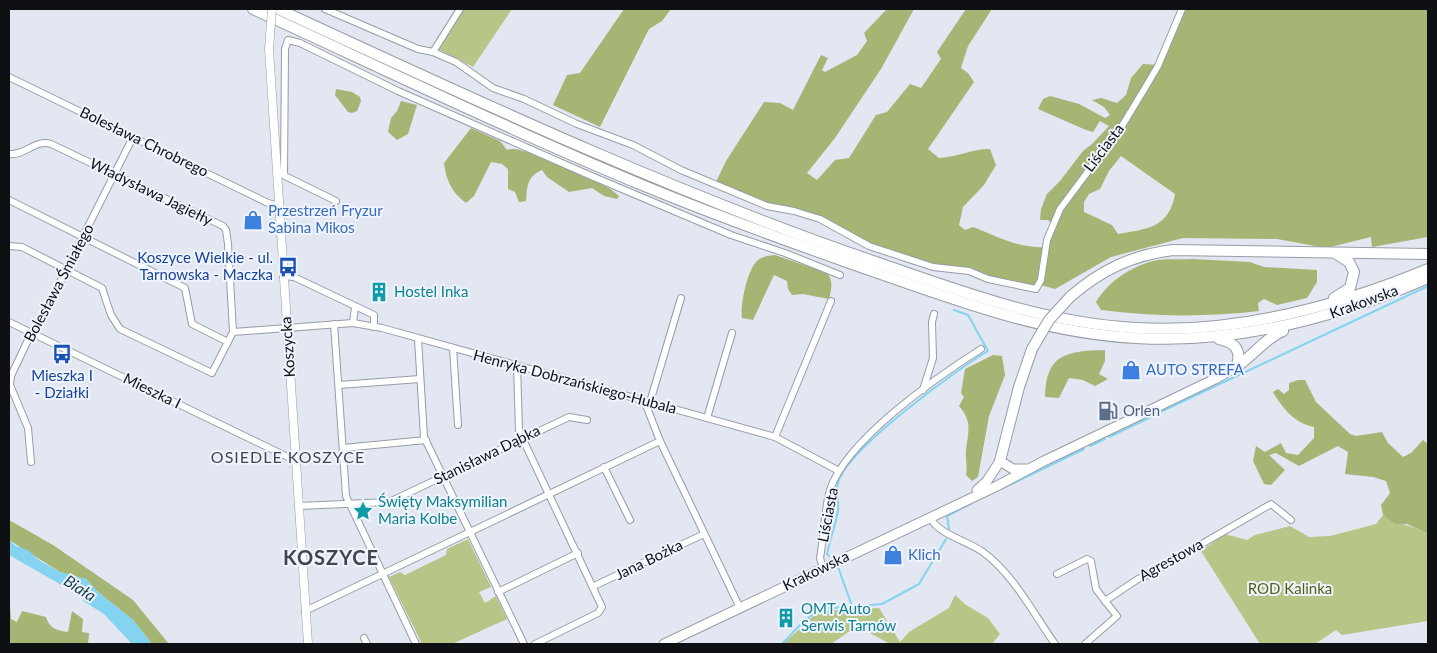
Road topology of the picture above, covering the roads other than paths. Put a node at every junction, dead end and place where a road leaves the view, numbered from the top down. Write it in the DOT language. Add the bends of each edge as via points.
graph roads {
  1 [pos="253,9"];
  2 [pos="272,9"];
  3 [pos="278,9"];
  4 [pos="325,9"];
  5 [pos="460,9"];
  6 [pos="1182,9"];
  7 [pos="433,52"];
  8 [pos="9,76"];
  9 [pos="133,137"];
  10 [pos="9,154"];
  11 [pos="115,174"];
  12 [pos="280,174"];
  13 [pos="9,200"];
  14 [pos="336,201"];
  15 [pos="279,206"];
  16 [pos="83,237"];
  17 [pos="9,246"];
  18 [pos="1334,253"];
  19 [pos="1428,254"];
  20 [pos="1428,269"];
  21 [pos="66,270"];
  22 [pos="283,276"];
  23 [pos="840,276"];
  24 [pos="1428,278"];
  25 [pos="681,298"];
  26 [pos="831,300"];
  27 [pos="355,307"];
  28 [pos="934,314"];
  29 [pos="1284,316"];
  30 [pos="9,322"];
  31 [pos="1299,323"];
  32 [pos="334,324"];
  33 [pos="353,324"];
  34 [pos="374,327"];
  35 [pos="287,328"];
  36 [pos="233,332"];
  37 [pos="732,333"];
  38 [pos="34,334"];
  39 [pos="418,338"];
  40 [pos="1203,338"];
  41 [pos="228,342"];
  42 [pos="453,348"];
  43 [pos="981,349"];
  44 [pos="517,365"];
  45 [pos="1236,366"];
  46 [pos="420,379"];
  47 [pos="339,385"];
  48 [pos="922,391"];
  49 [pos="647,401"];
  50 [pos="707,418"];
  51 [pos="587,420"];
  52 [pos="458,425"];
  53 [pos="775,437"];
  54 [pos="522,438"];
  55 [pos="426,440"];
  56 [pos="660,441"];
  57 [pos="343,448"];
  58 [pos="296,461"];
  59 [pos="31,462"];
  60 [pos="1000,462"];
  61 [pos="604,467"];
  62 [pos="839,471"];
  63 [pos="1025,471"];
  64 [pos="442,477"];
  65 [pos="986,490"];
  66 [pos="550,494"];
  67 [pos="969,498"];
  68 [pos="348,503"];
  69 [pos="298,506"];
  70 [pos="930,516"];
  71 [pos="630,520"];
  72 [pos="1291,520"];
  73 [pos="470,533"];
  74 [pos="704,534"];
  75 [pos="578,553"];
  76 [pos="823,568"];
  77 [pos="1057,574"];
  78 [pos="383,575"];
  79 [pos="594,586"];
  80 [pos="498,592"];
  81 [pos="1105,601"];
  82 [pos="740,608"];
  83 [pos="306,611"];
  84 [pos="308,644"];
  85 [pos="416,644"];
  86 [pos="524,644"];
  87 [pos="535,644"];
  88 [pos="664,644"];
  89 [pos="1055,644"];
  90 [pos="1085,644"];
  1 -- 40 [label="main road" via="646,186 776,237 963,303 1073,332 1137,338"];
  2 -- 12 [label="street, Koszycka, bridge" via="269,49"];
  3 -- 29 [label="main road" via="649,177 778,228 1005,306 1074,322 1138,328 1196,328"];
  4 -- 7 [label="street" via="418,49"];
  5 -- 7 [label="street"];
  6 -- 7 [label="street, Liściasta" via="1146,88 1060,209 1047,240 1041,280 1036,289 988,279 968,271 933,267 869,246 820,219 766,206 681,170 633,145 493,88 456,62"];
  8 -- 9 [label="street, Bolesława Chrobrego"];
  9 -- 11 [label="street, Bolesława Śmiałego"];
  9 -- 15 [label="street, Bolesława Chrobrego"];
  10 -- 11 [label="street, Władysława Jagiełły" via="45,142"];
  11 -- 16 [label="street, Bolesława Śmiałego"];
  11 -- 36 [label="street, Władysława Jagiełły" via="223,226 228,244"];
  12 -- 14 [label="street"];
  12 -- 15 [label="street, Koszycka"];
  12 -- 23 [label="street" via="288,40 598,179"];
  13 -- 16 [label="street"];
  15 -- 22 [label="street, Koszycka"];
  16 -- 21 [label="street, Bolesława Śmiałego"];
  16 -- 41 [label="street" via="185,288 192,324"];
  17 -- 21 [label="street, Władysława Jagiełły" via="22,247"];
  18 -- 19 [label="main road"];
  18 -- 29 [label="main road" via="1352,267 1350,288 1339,296"];
  18 -- 60 [label="main road, bridge" via="1188,248 1132,258 1108,269 1070,297 1049,320 1032,349"];
  20 -- 29 [label="main road" via="1350,298"];
  21 -- 38 [label="street, Bolesława Śmiałego"];
  21 -- 41 [label="street, Władysława Jagiełły" via="102,288 110,315 120,329 212,373"];
  22 -- 27 [label="street" via="294,277"];
  22 -- 35 [label="street, Koszycka"];
  24 -- 31 [label="main road, Krakowska" via="1361,305"];
  25 -- 49 [label="street"];
  26 -- 53 [label="street"];
  27 -- 33 [label="street"];
  27 -- 34 [label="street" via="374,316"];
  28 -- 48 [label="street" via="933,358"];
  30 -- 38 [label="street, Mieszka I"];
  31 -- 40 [label="main road"];
  31 -- 45 [label="main road" via="1270,337"];
  32 -- 33 [label="street, Henryka Dobrzańskiego-Hubala"];
  32 -- 35 [label="street, Henryka Dobrzańskiego-Hubala"];
  32 -- 47 [label="street"];
  33 -- 34 [label="street, Henryka Dobrzańskiego-Hubala"];
  34 -- 39 [label="street, Henryka Dobrzańskiego-Hubala"];
  35 -- 36 [label="street"];
  35 -- 58 [label="street, Koszycka"];
  36 -- 41 [label="street, Władysława Jagiełły"];
  37 -- 50 [label="street"];
  38 -- 58 [label="street, Mieszka I"];
  38 -- 59 [label="street, Bolesława Śmiałego" via="10,376 10,385 28,428"];
  39 -- 42 [label="street, Henryka Dobrzańskiego-Hubala"];
  39 -- 46 [label="street"];
  40 -- 45 [label="main road" via="1217,338 1234,344 1239,353"];
  42 -- 44 [label="street, Henryka Dobrzańskiego-Hubala"];
  42 -- 52 [label="street"];
  43 -- 48 [label="street, Liściasta"];
  44 -- 49 [label="street, Henryka Dobrzańskiego-Hubala"];
  44 -- 54 [label="street"];
  45 -- 63 [label="main road, Krakowska"];
  46 -- 47 [label="street"];
  46 -- 55 [label="street"];
  47 -- 57 [label="street"];
  48 -- 62 [label="street, Liściasta" via="867,436"];
  49 -- 50 [label="street, Henryka Dobrzańskiego-Hubala"];
  49 -- 56 [label="street"];
  50 -- 53 [label="street, Henryka Dobrzańskiego-Hubala"];
  51 -- 54 [label="street, Stanisława Dąbka" via="569,416"];
  53 -- 62 [label="street, Henryka Dobrzańskiego-Hubala"];
  54 -- 64 [label="street, Stanisława Dąbka"];
  54 -- 66 [label="street"];
  55 -- 57 [label="street"];
  55 -- 64 [label="street"];
  56 -- 61 [label="street"];
  56 -- 74 [label="street"];
  57 -- 68 [label="street"];
  58 -- 69 [label="street, Koszycka"];
  60 -- 63 [label="main road" via="1007,472"];
  60 -- 65 [label="main road" via="998,476"];
  60 -- 67 [label="main road, Krakowska" via="987,481"];
  61 -- 66 [label="street"];
  61 -- 71 [label="street"];
  62 -- 76 [label="street, Liściasta" via="830,491 820,558"];
  63 -- 65 [label="main road, Krakowska"];
  64 -- 68 [label="street, Stanisława Dąbka" via="389,502"];
  64 -- 73 [label="street"];
  65 -- 67 [label="main road, Krakowska"];
  66 -- 73 [label="street"];
  66 -- 75 [label="street"];
  67 -- 70 [label="main road, Krakowska"];
  68 -- 69 [label="street, Stanisława Dąbka"];
  68 -- 78 [label="street"];
  69 -- 83 [label="street, Koszycka"];
  70 -- 76 [label="main road, Krakowska"];
  70 -- 89 [label="street" via="940,530 969,543 998,566"];
  72 -- 81 [label="street, Agrestowa" via="1272,504"];
  73 -- 78 [label="street"];
  73 -- 80 [label="street"];
  74 -- 79 [label="street, Jana Bożka"];
  74 -- 82 [label="street"];
  75 -- 79 [label="street"];
  75 -- 80 [label="street"];
  76 -- 82 [label="main road, Krakowska"];
  77 -- 81 [label="street" via="1086,559 1091,561 1096,589"];
  78 -- 83 [label="street"];
  78 -- 85 [label="street"];
  79 -- 87 [label="street" via="602,607 600,611"];
  80 -- 86 [label="street"];
  81 -- 90 [label="street" via="1117,616"];
  82 -- 88 [label="main road, Krakowska"];
  83 -- 84 [label="street, Koszycka"];
}
